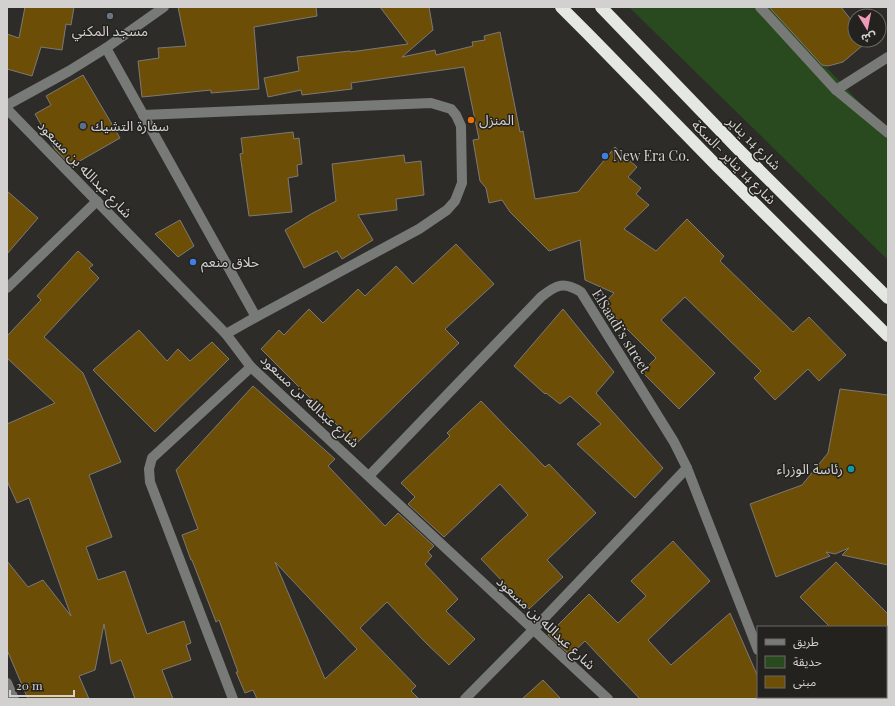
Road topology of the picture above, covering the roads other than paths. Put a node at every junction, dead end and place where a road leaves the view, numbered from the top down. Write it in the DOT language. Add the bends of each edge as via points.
graph roads {
  1 [pos="164,7"];
  2 [pos="560,7"];
  3 [pos="601,7"];
  4 [pos="760,7"];
  5 [pos="106,48"];
  6 [pos="888,57"];
  7 [pos="836,90"];
  8 [pos="7,105"];
  9 [pos="7,109"];
  10 [pos="143,115"];
  11 [pos="888,132"];
  12 [pos="97,201"];
  13 [pos="7,288"];
  14 [pos="888,298"];
  15 [pos="256,317"];
  16 [pos="226,334"];
  17 [pos="888,336"];
  18 [pos="251,366"];
  19 [pos="687,468"];
  20 [pos="369,476"];
  21 [pos="533,630"];
  22 [pos="757,647"];
  23 [pos="7,683"];
  24 [pos="14,699"];
  25 [pos="233,699"];
  26 [pos="465,699"];
  27 [pos="608,699"];
  1 -- 5 [label="street"];
  2 -- 17 [label="highway, شارع 14 يناير -السكة"];
  3 -- 14 [label="highway, شارع 14 يناير" via="738,149"];
  4 -- 7 [label="street"];
  5 -- 8 [label="street"];
  5 -- 10 [label="street"];
  6 -- 7 [label="street"];
  7 -- 11 [label="street"];
  9 -- 12 [label="street, شارع عبدالله بن مسعود"];
  10 -- 15 [label="street"];
  10 -- 15 [label="street" via="431,103 451,109 456,115 461,126 462,183 455,201 447,210 419,229"];
  12 -- 13 [label="street"];
  12 -- 16 [label="street, شارع عبدالله بن مسعود"];
  15 -- 16 [label="street"];
  16 -- 18 [label="street, شارع عبدالله بن مسعود"];
  18 -- 20 [label="street, شارع عبدالله بن مسعود"];
  18 -- 25 [label="street" via="152,458 149,469 150,482"];
  19 -- 20 [label="street, ElSaadi’s street" via="674,442 581,292 571,286 561,286 551,289 541,298"];
  19 -- 21 [label="street"];
  19 -- 22 [label="street, ElSaadi’s street"];
  20 -- 21 [label="street, شارع عبدالله بن مسعود"];
  21 -- 26 [label="street"];
  21 -- 27 [label="street, شارع عبدالله بن مسعود"];
  23 -- 24 [label="street"];
}
